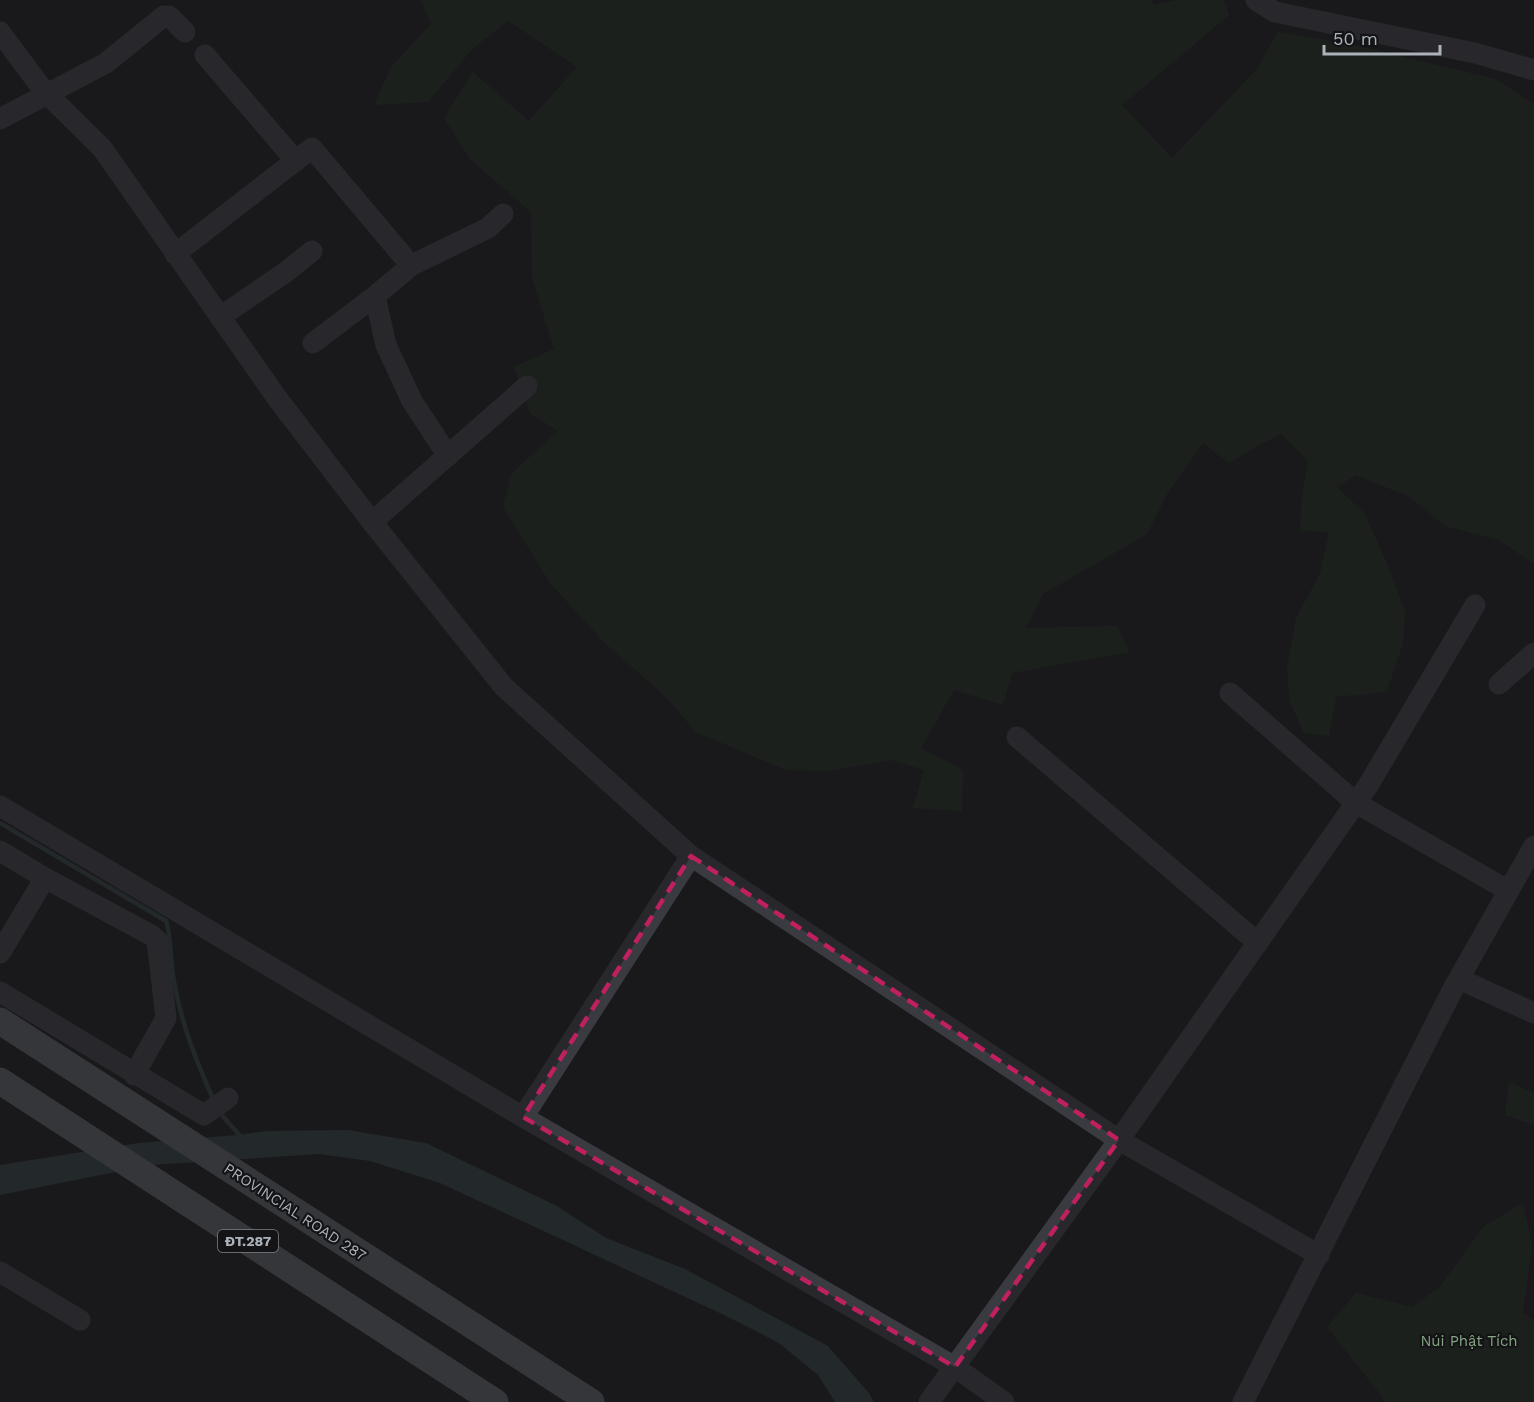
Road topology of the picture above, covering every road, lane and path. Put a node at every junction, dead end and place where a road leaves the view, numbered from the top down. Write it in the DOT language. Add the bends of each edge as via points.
graph roads {
  1 [pos="1256,0"];
  2 [pos="0,32"];
  3 [pos="185,32"];
  4 [pos="205,55"];
  5 [pos="1534,70"];
  6 [pos="48,95"];
  7 [pos="0,119"];
  8 [pos="296,161"];
  9 [pos="502,214"];
  10 [pos="312,251"];
  11 [pos="176,254"];
  12 [pos="403,256"];
  13 [pos="375,296"];
  14 [pos="220,317"];
  15 [pos="313,343"];
  16 [pos="527,386"];
  17 [pos="448,456"];
  18 [pos="372,522"];
  19 [pos="1475,605"];
  20 [pos="1534,653"];
  21 [pos="1499,684"];
  22 [pos="1230,693"];
  23 [pos="1017,737"];
  24 [pos="1356,803"];
  25 [pos="0,806"];
  26 [pos="1534,846"];
  27 [pos="0,851"];
  28 [pos="691,856"];
  29 [pos="45,878"];
  30 [pos="1509,891"];
  31 [pos="1258,943"];
  32 [pos="0,952"];
  33 [pos="1459,979"];
  34 [pos="0,992"];
  35 [pos="1534,1013"];
  36 [pos="0,1021"];
  37 [pos="134,1075"];
  38 [pos="0,1081"];
  39 [pos="228,1098"];
  40 [pos="206,1114"];
  41 [pos="523,1116"];
  42 [pos="176,1135"];
  43 [pos="1119,1140"];
  44 [pos="1319,1255"];
  45 [pos="3,1282"];
  46 [pos="81,1320"];
  47 [pos="955,1367"];
  48 [pos="1260,1369"];
  49 [pos="495,1402"];
  50 [pos="591,1402"];
  51 [pos="928,1402"];
  52 [pos="1004,1402"];
  53 [pos="1243,1402"];
  54 [pos="1259,1402"];
  1 -- 5 [label="street" via="1275,12 1475,52"];
  2 -- 6 [label="street"];
  3 -- 6 [label="street" via="169,16 164,16 106,63"];
  4 -- 8 [label="street"];
  6 -- 7 [label="street"];
  6 -- 11 [label="street" via="102,148"];
  8 -- 11 [label="street"];
  8 -- 12 [label="street" via="312,148"];
  9 -- 13 [label="street" via="488,228 412,265"];
  10 -- 14 [label="street"];
  11 -- 14 [label="street"];
  13 -- 15 [label="street"];
  13 -- 17 [label="street" via="390,355 412,401"];
  14 -- 18 [label="street" via="276,398"];
  16 -- 17 [label="street"];
  17 -- 18 [label="street"];
  18 -- 28 [label="street" via="504,687"];
  19 -- 24 [label="street"];
  20 -- 21 [label="street"];
  22 -- 24 [label="street"];
  23 -- 31 [label="street"];
  24 -- 30 [label="street"];
  24 -- 31 [label="street"];
  25 -- 41 [label="street"];
  26 -- 30 [label="street"];
  27 -- 29 [label="street"];
  28 -- 41 [label="street"];
  28 -- 43 [label="street"];
  29 -- 32 [label="street"];
  29 -- 37 [label="street" via="157,940 166,1018"];
  30 -- 33 [label="street"];
  31 -- 43 [label="street"];
  33 -- 35 [label="street"];
  33 -- 44 [label="street"];
  34 -- 37 [label="street"];
  36 -- 42 [label="main road, PROVINCIAL ROAD 287"];
  37 -- 40 [label="street"];
  38 -- 49 [label="main road, ĐT.287"];
  39 -- 40 [label="street"];
  40 -- 42 [label="street"];
  41 -- 47 [label="street"];
  42 -- 50 [label="main road, PROVINCIAL ROAD 287"];
  43 -- 44 [label="street"];
  43 -- 47 [label="street"];
  44 -- 48 [label="street"];
  45 -- 46 [label="street"];
  47 -- 51 [label="street"];
  47 -- 52 [label="street"];
  48 -- 53 [label="street"];
  48 -- 54 [label="street"];
}
